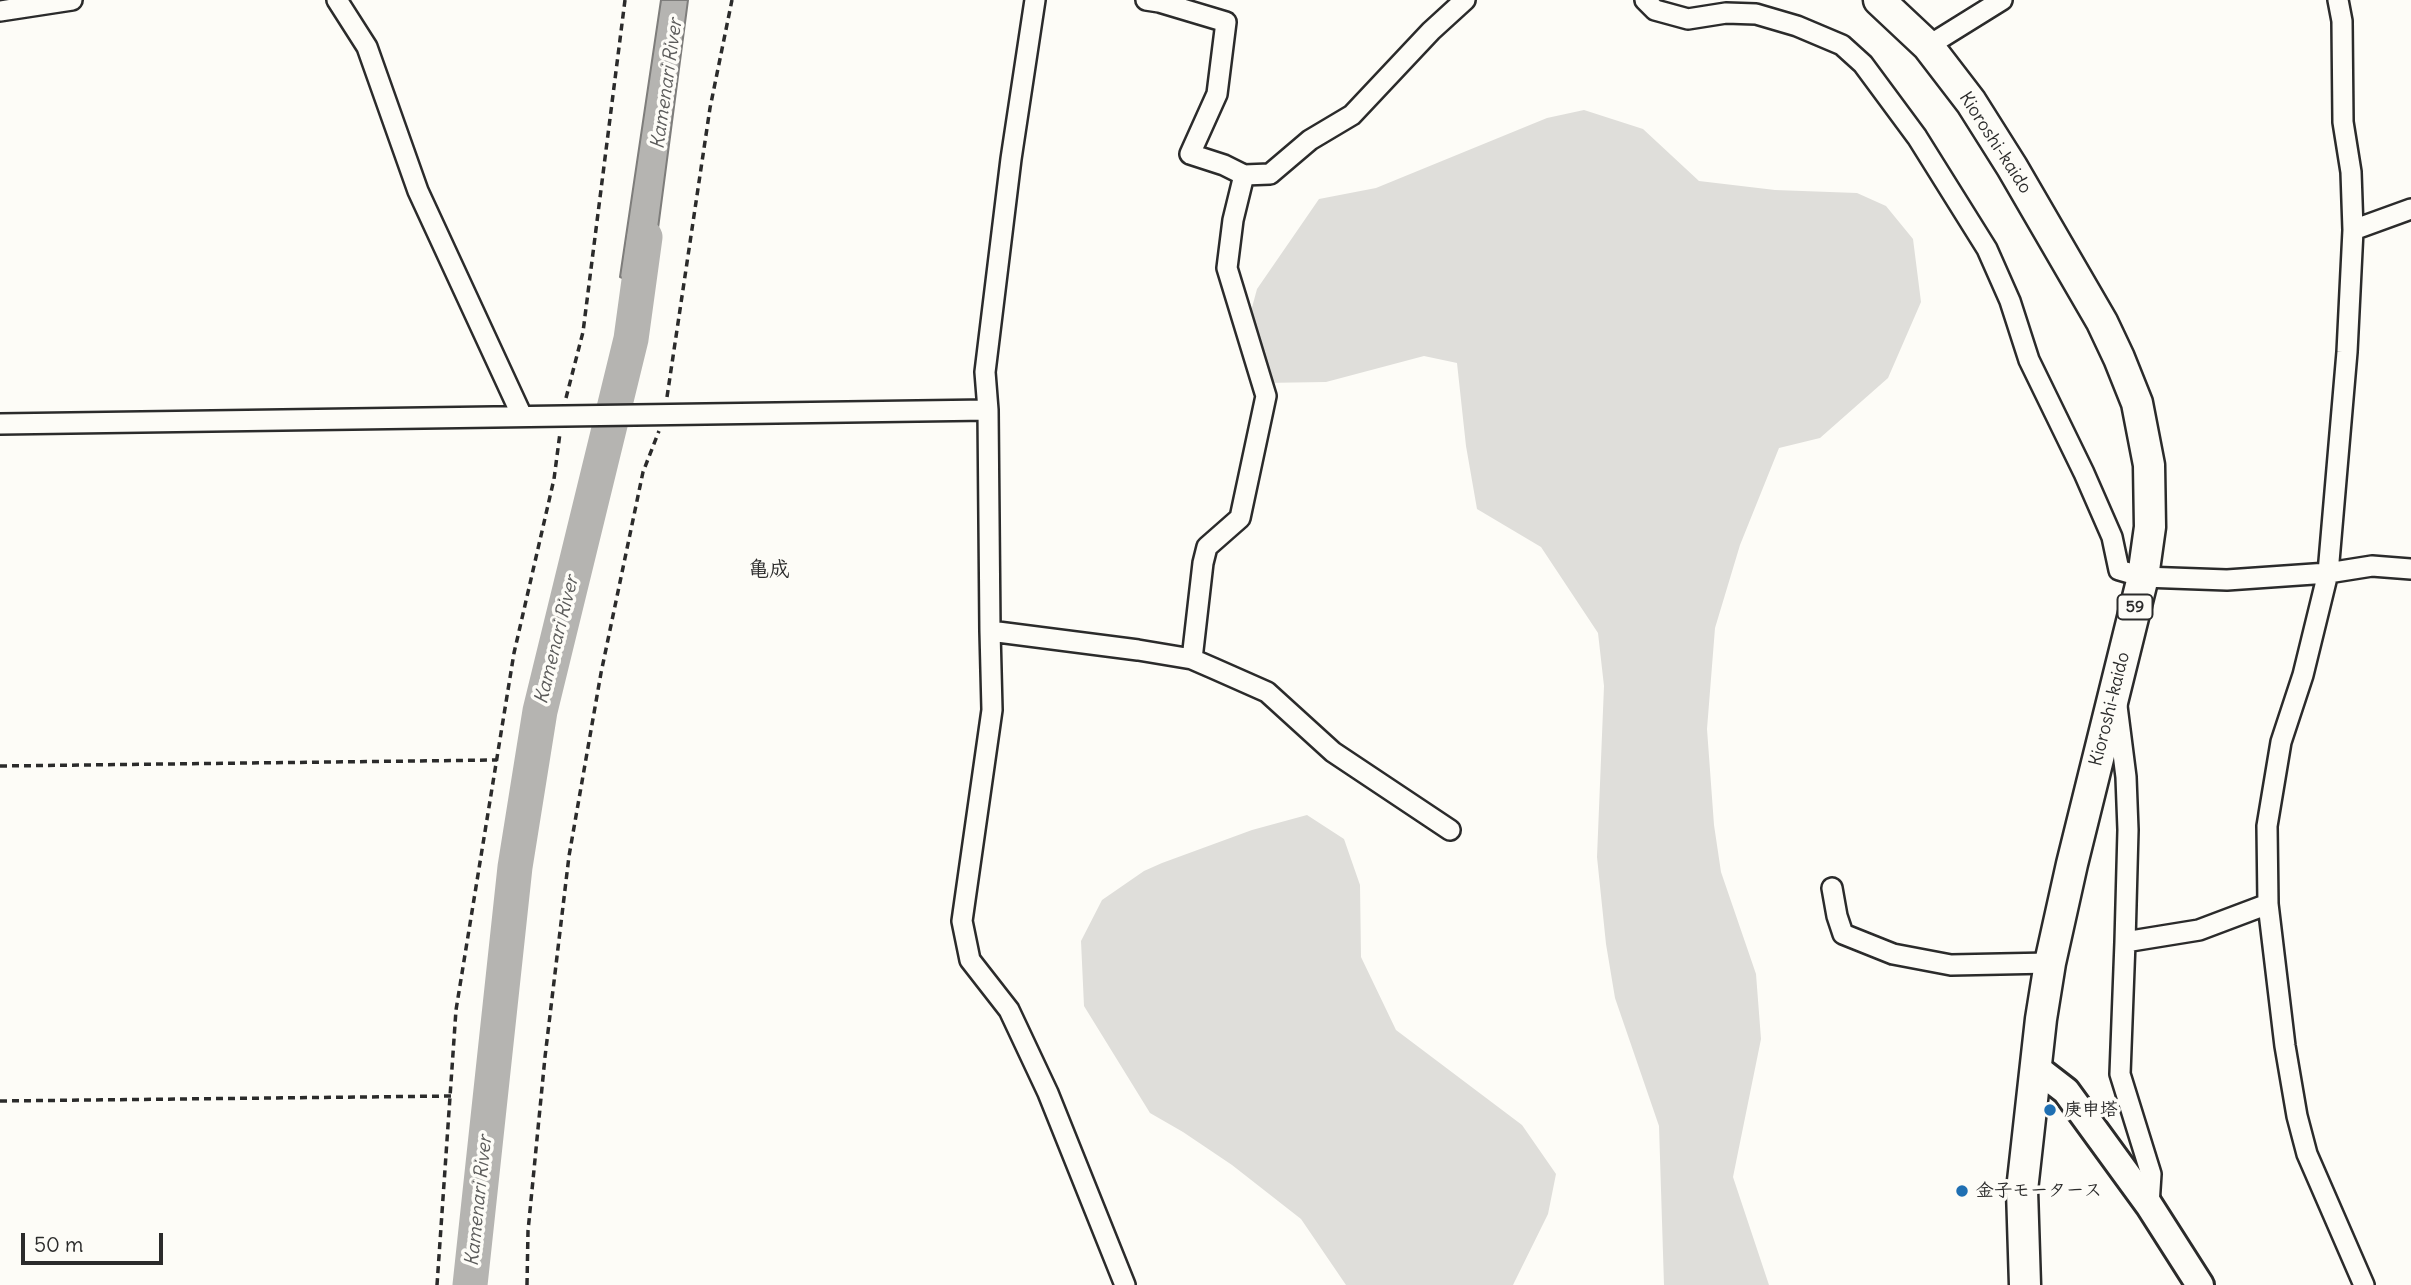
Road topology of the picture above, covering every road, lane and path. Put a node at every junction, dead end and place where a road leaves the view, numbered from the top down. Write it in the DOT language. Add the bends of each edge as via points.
graph roads {
  1 [pos="72,0"];
  2 [pos="337,0"];
  3 [pos="625,0"];
  4 [pos="732,0"];
  5 [pos="1035,0"];
  6 [pos="1465,0"];
  7 [pos="1645,0"];
  8 [pos="1879,0"];
  9 [pos="2002,0"];
  10 [pos="2338,0"];
  11 [pos="1155,1"];
  12 [pos="0,11"];
  13 [pos="1928,46"];
  14 [pos="1244,175"];
  15 [pos="2411,209"];
  16 [pos="2353,230"];
  17 [pos="988,410"];
  18 [pos="665,414"];
  19 [pos="522,416"];
  20 [pos="562,416"];
  21 [pos="0,424"];
  22 [pos="2411,569"];
  23 [pos="2328,573"];
  24 [pos="2143,577"];
  25 [pos="989,631"];
  26 [pos="1192,659"];
  27 [pos="2115,689"];
  28 [pos="496,760"];
  29 [pos="0,766"];
  30 [pos="1450,830"];
  31 [pos="1832,888"];
  32 [pos="2268,904"];
  33 [pos="2124,943"];
  34 [pos="2050,963"];
  35 [pos="2035,1067"];
  36 [pos="451,1096"];
  37 [pos="0,1101"];
  38 [pos="2149,1205"];
  39 [pos="437,1285"];
  40 [pos="527,1285"];
  41 [pos="1125,1285"];
  42 [pos="2025,1285"];
  43 [pos="2200,1285"];
  44 [pos="2364,1285"];
  1 -- 12 [label="street"];
  2 -- 19 [label="street" via="367,47 418,191"];
  3 -- 20 [label="path" via="583,332"];
  4 -- 18 [label="path" via="710,108"];
  5 -- 17 [label="street" via="985,372"];
  6 -- 14 [label="street" via="1352,115 1310,140 1270,174"];
  7 -- 24 [label="street" via="1655,10 1688,19 1756,14 1797,26 1842,45 1863,64 1917,137 1987,249 2029,360 2112,537 2119,570"];
  8 -- 13 [label="main road, Kioroshi-kaido / 59"];
  9 -- 13 [label="street"];
  10 -- 16 [label="street"];
  11 -- 14 [label="street" via="1226,22 1217,94 1190,154"];
  13 -- 24 [label="main road, Kioroshi-kaido / 59" via="2012,167 2102,322 2133,391 2149,466 2150,527"];
  14 -- 26 [label="street" via="1227,268 1266,396 1240,518 1207,547"];
  15 -- 16 [label="street"];
  16 -- 23 [label="street"];
  17 -- 18 [label="street"];
  17 -- 25 [label="street"];
  18 -- 20 [label="street"];
  18 -- 40 [label="path" via="643,472 569,856 528,1231"];
  19 -- 20 [label="street"];
  19 -- 21 [label="street"];
  20 -- 28 [label="path" via="554,479 514,653"];
  22 -- 23 [label="street" via="2372,566"];
  23 -- 24 [label="street" via="2227,580"];
  23 -- 32 [label="street" via="2281,742 2267,826"];
  24 -- 27 [label="main road, Kioroshi-kaido / 59"];
  25 -- 26 [label="street"];
  25 -- 41 [label="street" via="992,710 962,921 970,960 1009,1010 1048,1093"];
  26 -- 30 [label="street" via="1267,692 1334,751"];
  27 -- 33 [label="street" via="2128,830"];
  27 -- 34 [label="main road, Kioroshi-kaido / 59"];
  28 -- 29 [label="path"];
  28 -- 36 [label="path" via="456,1010"];
  31 -- 34 [label="street" via="1843,934 1893,954 1951,965"];
  32 -- 33 [label="street" via="2199,930"];
  32 -- 44 [label="street" via="2297,1116 2307,1154"];
  33 -- 38 [label="street" via="2120,1074 2151,1174"];
  34 -- 35 [label="main road, Kioroshi-kaido / 59"];
  35 -- 38 [label="street" via="2066,1091"];
  35 -- 42 [label="main road, Kioroshi-kaido / 59" via="2022,1190"];
  36 -- 37 [label="path"];
  36 -- 39 [label="path"];
  38 -- 43 [label="street"];
}
